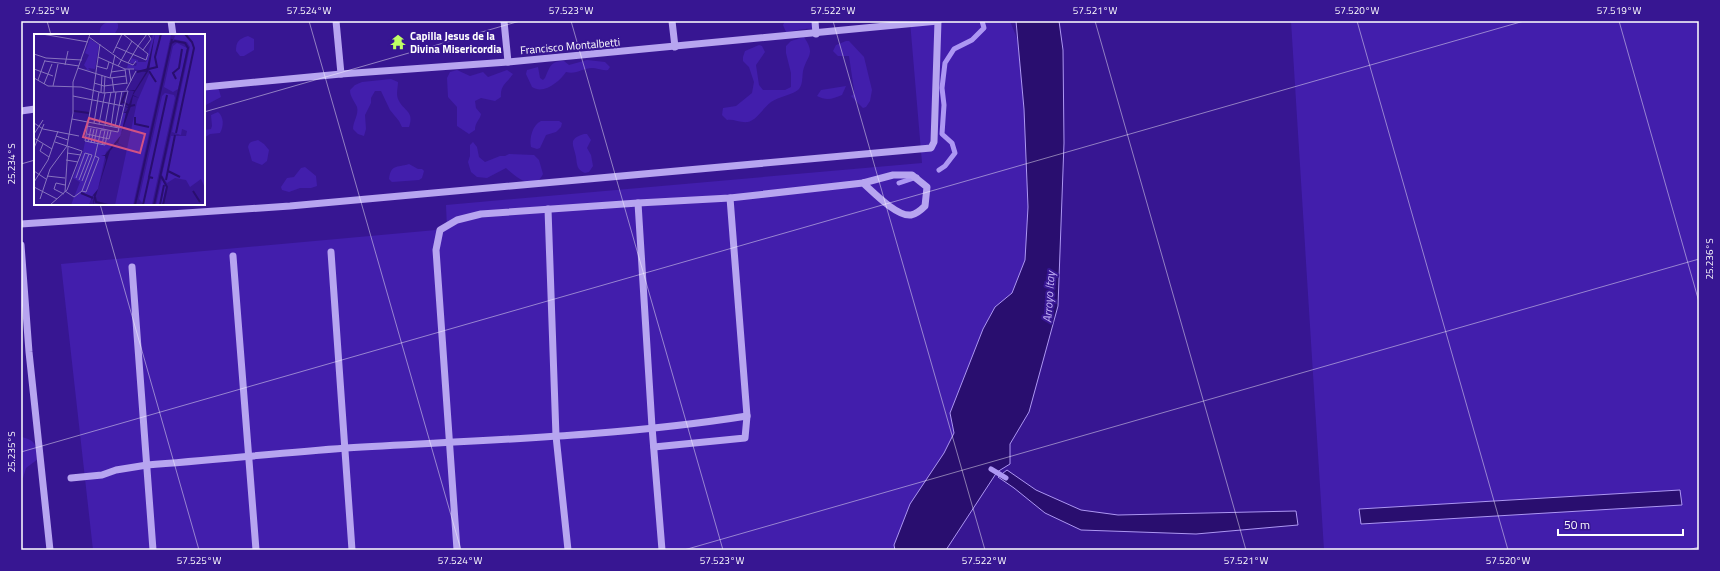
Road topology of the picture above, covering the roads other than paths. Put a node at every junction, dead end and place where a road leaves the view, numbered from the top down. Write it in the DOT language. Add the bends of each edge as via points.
graph roads {
  1 [pos="171,21"];
  2 [pos="336,21"];
  3 [pos="504,21"];
  4 [pos="672,21"];
  5 [pos="815,21"];
  6 [pos="938,21"];
  7 [pos="173,34"];
  8 [pos="816,34"];
  9 [pos="675,47"];
  10 [pos="508,62"];
  11 [pos="341,74"];
  12 [pos="205,87"];
  13 [pos="34,109"];
  14 [pos="21,111"];
  15 [pos="863,183"];
  16 [pos="730,198"];
  17 [pos="638,203"];
  18 [pos="548,210"];
  19 [pos="21,224"];
  20 [pos="21,245"];
  21 [pos="331,252"];
  22 [pos="233,256"];
  23 [pos="132,267"];
  24 [pos="747,416"];
  25 [pos="652,427"];
  26 [pos="556,436"];
  27 [pos="450,443"];
  28 [pos="654,447"];
  29 [pos="345,448"];
  30 [pos="249,457"];
  31 [pos="147,465"];
  32 [pos="71,478"];
  33 [pos="50,550"];
  34 [pos="153,550"];
  35 [pos="256,550"];
  36 [pos="352,550"];
  37 [pos="457,550"];
  38 [pos="568,550"];
  39 [pos="662,550"];
  1 -- 7 [label="street"];
  2 -- 11 [label="street"];
  3 -- 10 [label="street"];
  4 -- 9 [label="street"];
  5 -- 8 [label="street"];
  6 -- 8 [label="street, Francisco Montalbetti"];
  6 -- 19 [label="street" via="934,142 931,148 290,206"];
  8 -- 9 [label="street, Francisco Montalbetti"];
  9 -- 10 [label="street, Francisco Montalbetti"];
  10 -- 11 [label="street, Francisco Montalbetti"];
  11 -- 12 [label="street, Francisco Montalbetti"];
  13 -- 14 [label="street"];
  15 -- 15 [label="street" via="900,212 910,215 925,206 927,187 912,175 893,176"];
  15 -- 16 [label="street"];
  16 -- 17 [label="street"];
  16 -- 24 [label="street"];
  17 -- 18 [label="street"];
  17 -- 25 [label="street"];
  18 -- 26 [label="street"];
  18 -- 27 [label="street" via="482,214 457,220 440,230 436,250"];
  20 -- 33 [label="street" via="29,352"];
  21 -- 29 [label="street"];
  22 -- 30 [label="street"];
  23 -- 31 [label="street"];
  24 -- 25 [label="street"];
  24 -- 28 [label="street" via="745,438"];
  25 -- 26 [label="street"];
  25 -- 28 [label="street"];
  26 -- 27 [label="street"];
  26 -- 38 [label="street"];
  27 -- 29 [label="street"];
  27 -- 37 [label="street"];
  28 -- 39 [label="street"];
  29 -- 30 [label="street"];
  29 -- 36 [label="street"];
  30 -- 31 [label="street"];
  30 -- 35 [label="street"];
  31 -- 32 [label="street" via="102,475"];
  31 -- 34 [label="street"];
}
